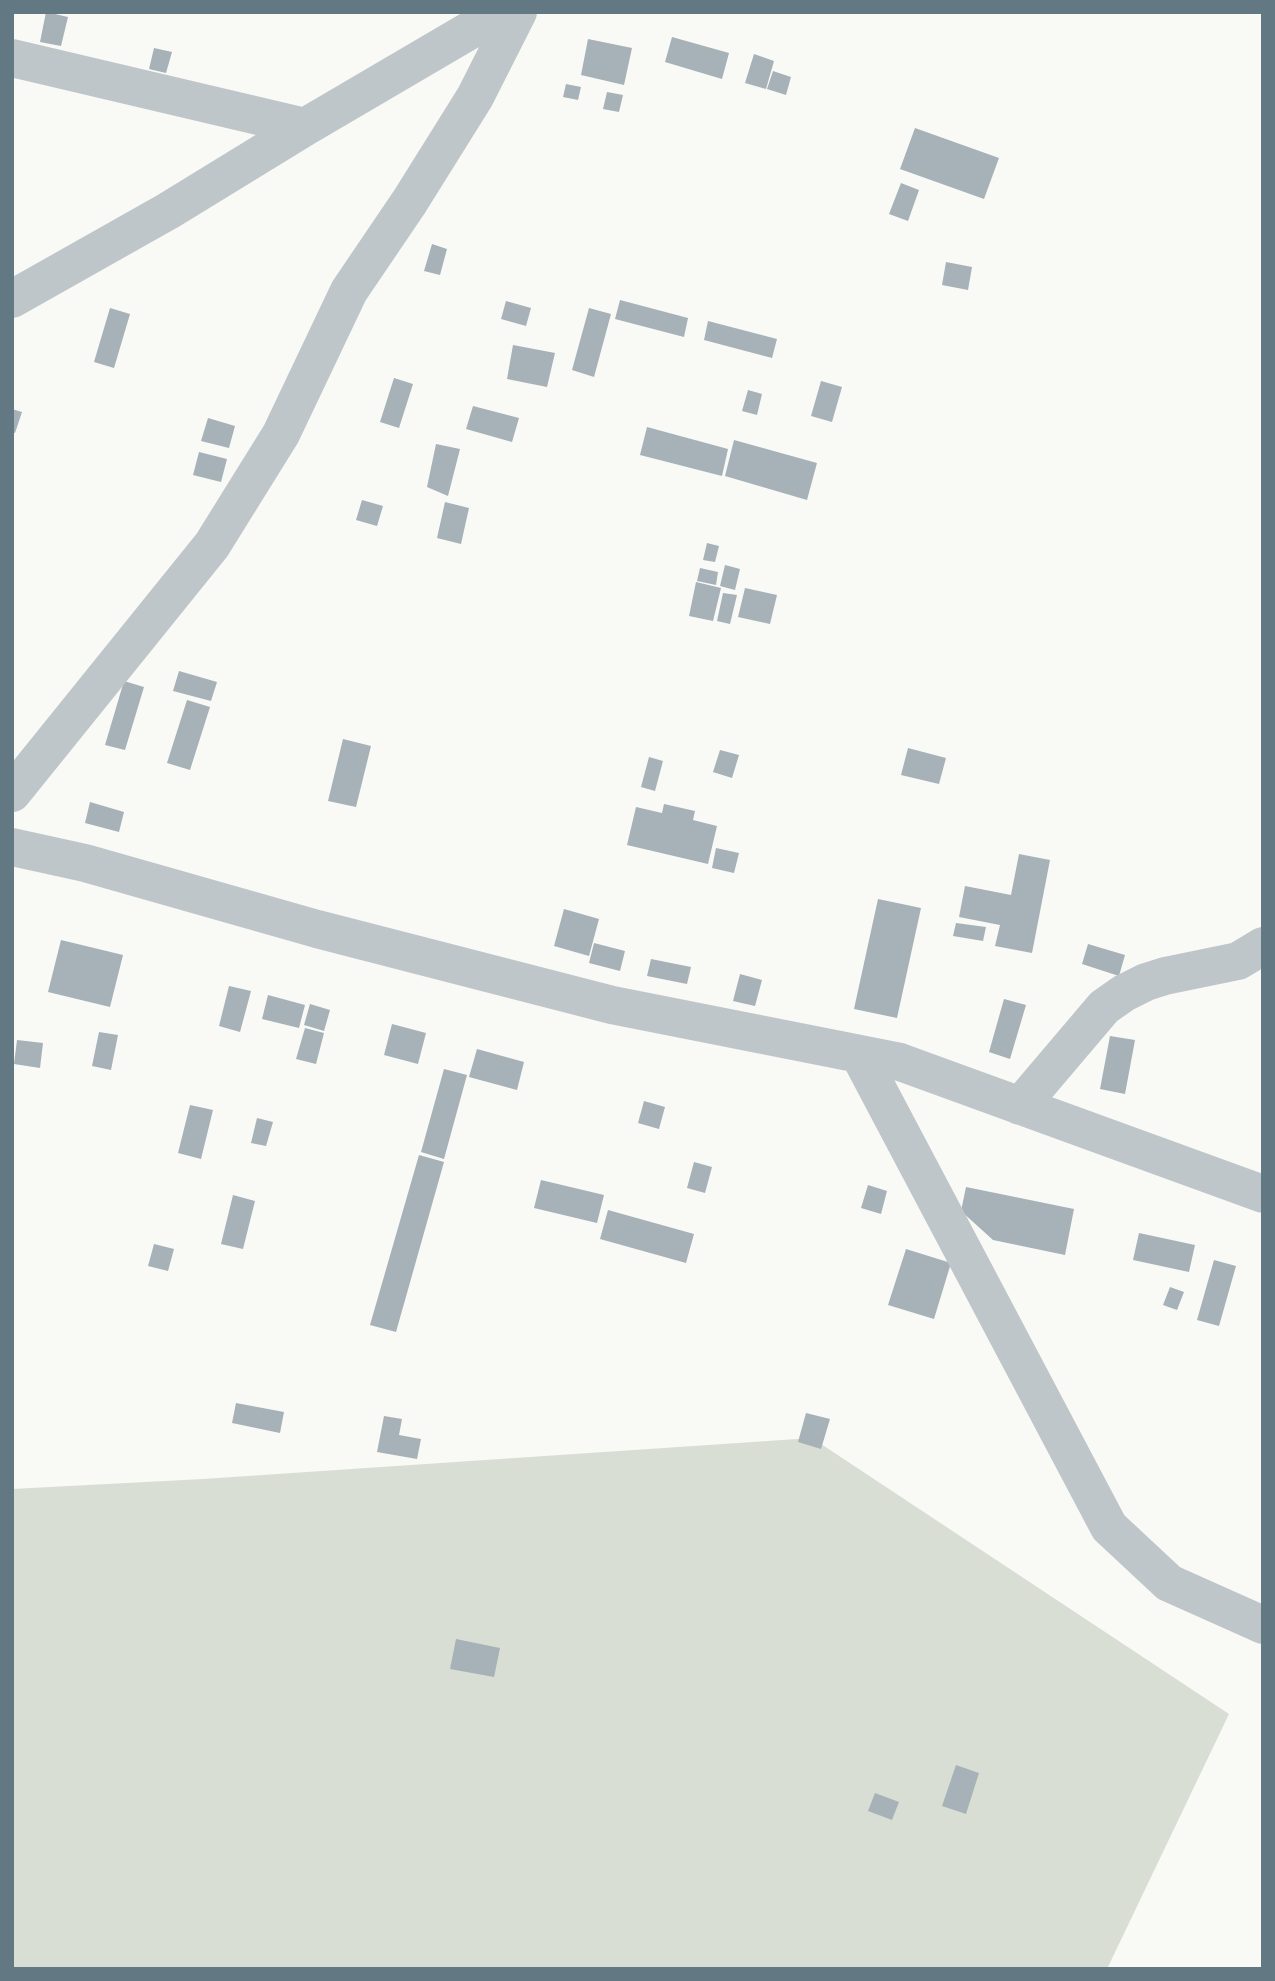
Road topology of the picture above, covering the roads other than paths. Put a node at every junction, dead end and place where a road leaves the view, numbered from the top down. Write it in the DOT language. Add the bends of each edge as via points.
graph roads {
  1 [pos="500,12"];
  2 [pos="518,12"];
  3 [pos="12,58"];
  4 [pos="305,127"];
  5 [pos="12,299"];
  6 [pos="12,793"];
  7 [pos="12,847"];
  8 [pos="1263,946"];
  9 [pos="859,1054"];
  10 [pos="1020,1106"];
  11 [pos="1263,1194"];
  12 [pos="1263,1625"];
  1 -- 4 [label="street"];
  2 -- 6 [label="street" via="475,97 349,291 281,434 212,545"];
  3 -- 4 [label="street"];
  4 -- 5 [label="street"];
  7 -- 9 [label="street" via="612,1005"];
  8 -- 10 [label="street" via="1238,961 1165,976 1124,993 1104,1007"];
  9 -- 10 [label="street" via="900,1062"];
  9 -- 12 [label="street" via="1109,1527 1169,1583"];
  10 -- 11 [label="street"];
}
